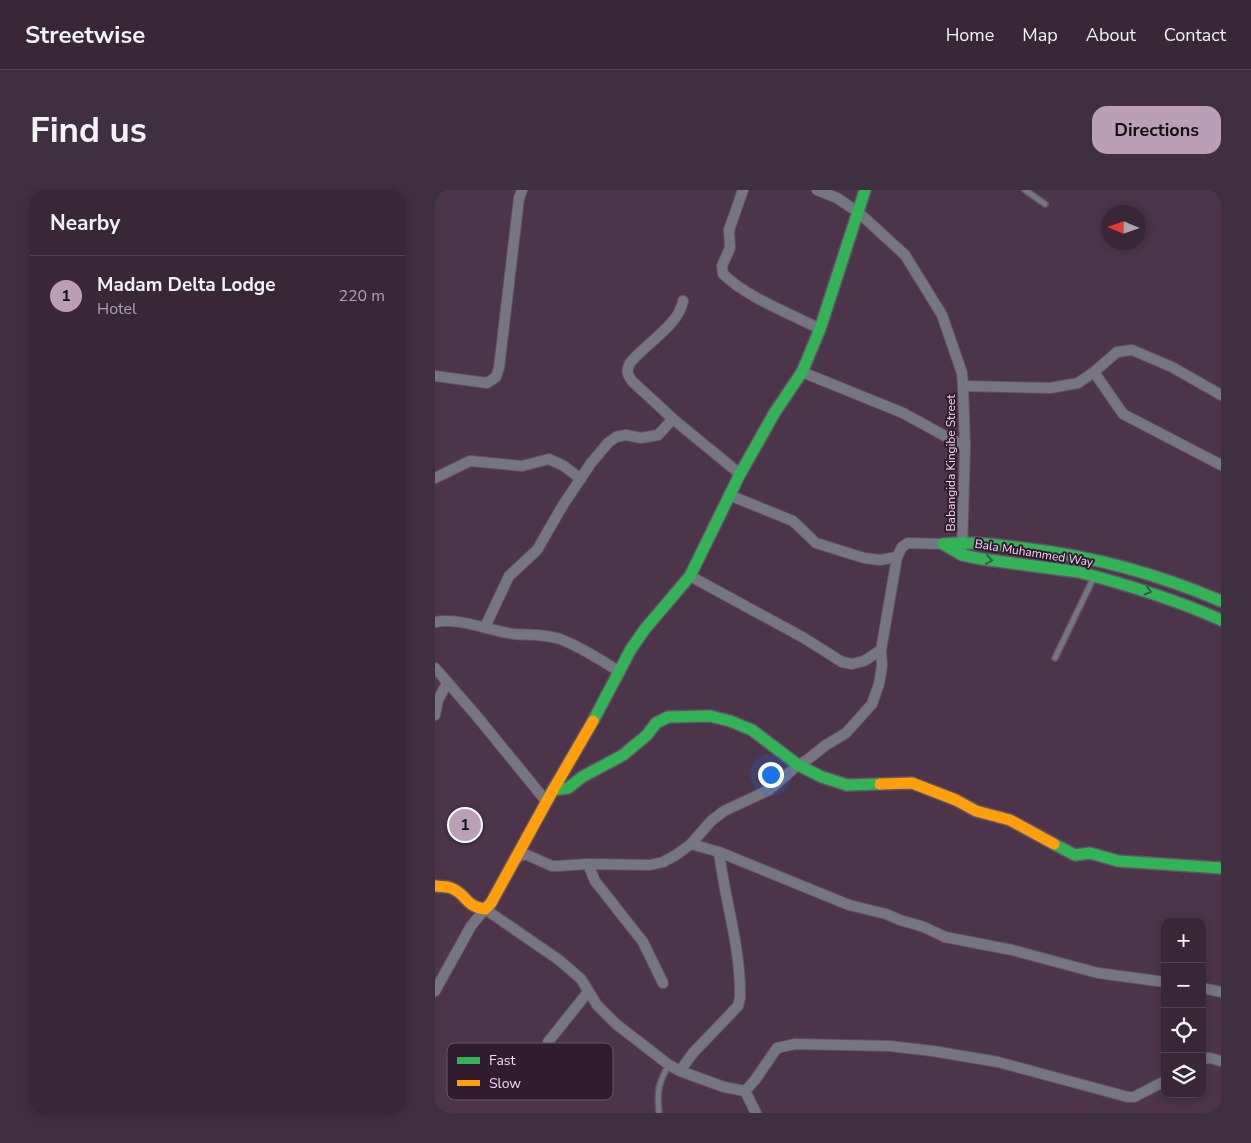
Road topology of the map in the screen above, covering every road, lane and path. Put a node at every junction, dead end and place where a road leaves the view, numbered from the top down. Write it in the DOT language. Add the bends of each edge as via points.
graph roads {
  1 [pos="522,190"];
  2 [pos="743,190"];
  3 [pos="817,190"];
  4 [pos="865,190"];
  5 [pos="1025,190"];
  6 [pos="1045,204"];
  7 [pos="858,212"];
  8 [pos="683,301"];
  9 [pos="820,328"];
  10 [pos="802,372"];
  11 [pos="1094,372"];
  12 [pos="435,376"];
  13 [pos="963,386"];
  14 [pos="1221,395"];
  15 [pos="673,419"];
  16 [pos="965,447"];
  17 [pos="1221,465"];
  18 [pos="740,474"];
  19 [pos="435,478"];
  20 [pos="581,479"];
  21 [pos="729,495"];
  22 [pos="962,542"];
  23 [pos="943,544"];
  24 [pos="962,555"];
  25 [pos="897,557"];
  26 [pos="690,576"];
  27 [pos="1094,576"];
  28 [pos="1221,601"];
  29 [pos="1221,620"];
  30 [pos="435,622"];
  31 [pos="485,627"];
  32 [pos="881,650"];
  33 [pos="1055,658"];
  34 [pos="435,668"];
  35 [pos="620,672"];
  36 [pos="447,683"];
  37 [pos="435,714"];
  38 [pos="798,765"];
  39 [pos="553,790"];
  40 [pos="546,801"];
  41 [pos="691,844"];
  42 [pos="719,852"];
  43 [pos="515,859"];
  44 [pos="588,864"];
  45 [pos="1221,868"];
  46 [pos="435,886"];
  47 [pos="485,909"];
  48 [pos="1161,981"];
  49 [pos="663,983"];
  50 [pos="1206,989"];
  51 [pos="435,991"];
  52 [pos="588,992"];
  53 [pos="1221,992"];
  54 [pos="548,1042"];
  55 [pos="1206,1059"];
  56 [pos="1221,1061"];
  57 [pos="669,1065"];
  58 [pos="680,1071"];
  59 [pos="1161,1083"];
  60 [pos="745,1091"];
  61 [pos="659,1113"];
  62 [pos="756,1113"];
  1 -- 12 [label="street" via="496,378 487,383"];
  2 -- 9 [label="street" via="729,230 730,248 723,274 753,295"];
  3 -- 7 [label="street, Babangida Kingibe Street"];
  4 -- 7 [label="street"];
  5 -- 6 [label="lane"];
  7 -- 9 [label="street"];
  7 -- 13 [label="street, Babangida Kingibe Street" via="905,255 942,315"];
  8 -- 15 [label="street" via="681,309 633,359 627,371 632,381"];
  9 -- 10 [label="street"];
  10 -- 16 [label="street" via="903,413"];
  10 -- 18 [label="street"];
  11 -- 13 [label="street" via="1078,383 1050,388"];
  11 -- 14 [label="street" via="1117,352 1132,350 1173,367"];
  11 -- 17 [label="street" via="1123,414"];
  13 -- 16 [label="street, Babangida Kingibe Street"];
  15 -- 18 [label="street"];
  15 -- 20 [label="street" via="651,438 616,437"];
  16 -- 22 [label="street, Babangida Kingibe Street"];
  18 -- 21 [label="street"];
  19 -- 20 [label="street" via="470,461 522,466 549,460"];
  20 -- 31 [label="street" via="537,550 509,576"];
  21 -- 25 [label="street" via="793,521 816,543 864,558"];
  21 -- 26 [label="street"];
  22 -- 23 [label="street, Bala Muhammed Way"];
  22 -- 24 [label="street, Babangida Kingibe Street"];
  22 -- 28 [label="street, Bala Muhammed Way" via="1082,557 1153,576"];
  23 -- 24 [label="street, Bala Muhammed Way"];
  23 -- 25 [label="street" via="909,544 902,547"];
  24 -- 27 [label="street, Bala Muhammed Way, one-way"];
  25 -- 32 [label="street"];
  26 -- 32 [label="street" via="842,662 853,664"];
  26 -- 35 [label="street" via="645,629"];
  27 -- 29 [label="street, Bala Muhammed Way, one-way" via="1159,594"];
  27 -- 33 [label="lane"];
  30 -- 31 [label="street"];
  31 -- 35 [label="street" via="513,634 559,638"];
  32 -- 38 [label="street" via="879,684 871,704 846,733"];
  34 -- 36 [label="street"];
  35 -- 39 [label="street"];
  36 -- 37 [label="street"];
  36 -- 40 [label="street"];
  38 -- 39 [label="street" via="752,730 730,721 710,716 668,717 656,723 623,755 568,788"];
  38 -- 41 [label="street" via="769,790 724,811"];
  38 -- 45 [label="street" via="847,785 912,783 976,811 1010,820 1075,856 1090,853 1118,861"];
  39 -- 40 [label="street"];
  40 -- 43 [label="street"];
  41 -- 42 [label="street"];
  41 -- 44 [label="street" via="651,865"];
  42 -- 48 [label="street" via="849,906 885,914 945,936 1098,973"];
  42 -- 58 [label="street" via="736,942 740,998 738,1006"];
  43 -- 44 [label="street" via="522,855 552,866"];
  43 -- 47 [label="street"];
  44 -- 49 [label="street" via="595,881 643,942"];
  46 -- 47 [label="street" via="450,888 475,909"];
  47 -- 51 [label="street" via="471,926"];
  47 -- 52 [label="street" via="559,960 581,979"];
  50 -- 53 [label="street"];
  52 -- 54 [label="street"];
  52 -- 57 [label="street" via="616,1024"];
  55 -- 56 [label="street"];
  57 -- 58 [label="street"];
  57 -- 61 [label="lane" via="661,1079"];
  58 -- 60 [label="street" via="723,1087"];
  59 -- 60 [label="street" via="1128,1098 998,1062 933,1051 889,1046 795,1044 777,1048"];
  60 -- 62 [label="street"];
}
